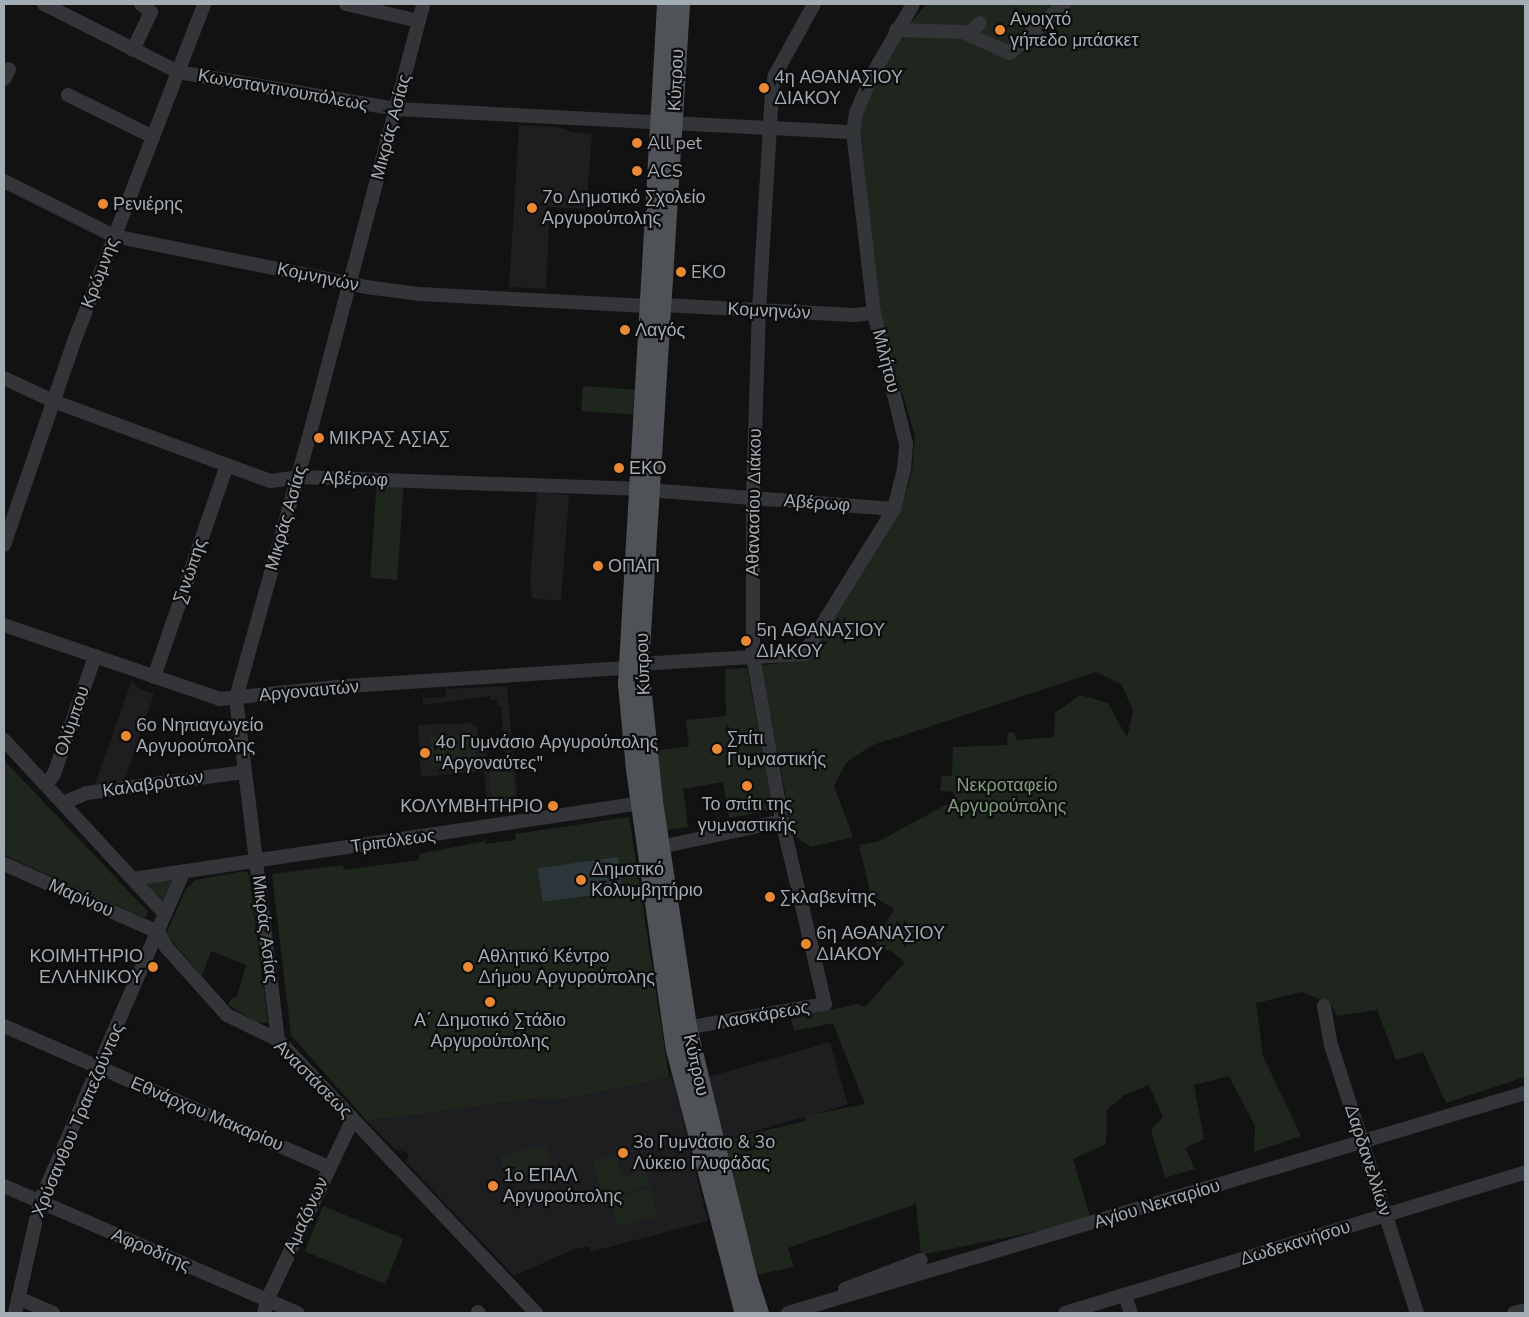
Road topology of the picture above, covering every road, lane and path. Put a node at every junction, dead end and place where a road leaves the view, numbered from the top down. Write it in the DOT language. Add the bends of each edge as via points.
graph roads {
  1 [pos="44,4"];
  2 [pos="141,4"];
  3 [pos="204,4"];
  4 [pos="346,4"];
  5 [pos="423,4"];
  6 [pos="814,4"];
  7 [pos="913,4"];
  8 [pos="1064,4"];
  9 [pos="677,5"];
  10 [pos="418,21"];
  11 [pos="980,23"];
  12 [pos="896,30"];
  13 [pos="968,34"];
  14 [pos="134,50"];
  15 [pos="178,72"];
  16 [pos="68,95"];
  17 [pos="396,109"];
  18 [pos="666,121"];
  19 [pos="771,128"];
  20 [pos="853,132"];
  21 [pos="153,137"];
  22 [pos="4,181"];
  23 [pos="114,236"];
  24 [pos="347,282"];
  25 [pos="655,306"];
  26 [pos="759,311"];
  27 [pos="874,313"];
  28 [pos="4,378"];
  29 [pos="53,400"];
  30 [pos="227,464"];
  31 [pos="298,477"];
  32 [pos="643,489"];
  33 [pos="753,498"];
  34 [pos="894,509"];
  35 [pos="4,545"];
  36 [pos="4,625"];
  37 [pos="95,656"];
  38 [pos="753,657"];
  39 [pos="633,666"];
  40 [pos="154,676"];
  41 [pos="236,698"];
  42 [pos="4,740"];
  43 [pos="244,772"];
  44 [pos="46,784"];
  45 [pos="646,802"];
  46 [pos="64,803"];
  47 [pos="782,821"];
  48 [pos="660,847"];
  49 [pos="257,861"];
  50 [pos="4,864"];
  51 [pos="184,871"];
  52 [pos="134,878"];
  53 [pos="165,914"];
  54 [pos="158,932"];
  55 [pos="825,1004"];
  56 [pos="1324,1006"];
  57 [pos="4,1026"];
  58 [pos="680,1029"];
  59 [pos="278,1040"];
  60 [pos="100,1068"];
  61 [pos="1525,1093"];
  62 [pos="353,1119"];
  63 [pos="1363,1141"];
  64 [pos="328,1167"];
  65 [pos="1525,1172"];
  66 [pos="4,1186"];
  67 [pos="40,1202"];
  68 [pos="1386,1215"];
  69 [pos="921,1260"];
  70 [pos="1125,1295"];
  71 [pos="18,1298"];
  72 [pos="838,1300"];
  73 [pos="266,1307"];
  74 [pos="1525,1310"];
  75 [pos="15,1313"];
  76 [pos="53,1313"];
  77 [pos="298,1313"];
  78 [pos="536,1313"];
  79 [pos="744,1313"];
  80 [pos="760,1313"];
  81 [pos="788,1313"];
  82 [pos="844,1313"];
  83 [pos="1065,1313"];
  84 [pos="1131,1313"];
  85 [pos="1417,1313"];
  86 [pos="1514,1313"];
  1 -- 14 [label="street, Κωνσταντινουπόλεως"];
  2 -- 14 [label="street" via="151,12"];
  3 -- 15 [label="street, Κρώμνης"];
  4 -- 10 [label="street"];
  5 -- 10 [label="street, Μικράς Ασίας"];
  6 -- 19 [label="street, Αθανασίου Διάκου" via="774,75"];
  7 -- 12 [label="street, Μιλήτου"];
  8 -- 13 [label="street" via="1010,53"];
  9 -- 18 [label="main road, Κύπρου"];
  10 -- 17 [label="street, Μικράς Ασίας"];
  11 -- 13 [label="street"];
  12 -- 13 [label="street" via="950,30"];
  12 -- 20 [label="street, Μιλήτου" via="862,99"];
  14 -- 15 [label="street, Κωνσταντινουπόλεως"];
  15 -- 17 [label="street, Κωνσταντινουπόλεως"];
  15 -- 21 [label="street, Κρώμνης"];
  16 -- 21 [label="street"];
  17 -- 18 [label="street, Κωνσταντινουπόλεως"];
  17 -- 24 [label="street, Μικράς Ασίας"];
  18 -- 19 [label="street, Κωνσταντινουπόλεως"];
  18 -- 25 [label="main road, Κύπρου"];
  19 -- 20 [label="street, Κωνσταντινουπόλεως"];
  19 -- 26 [label="street, Αθανασίου Διάκου"];
  20 -- 27 [label="street, Μιλήτου"];
  21 -- 23 [label="street, Κρώμνης"];
  22 -- 23 [label="street, Κομνηνών"];
  23 -- 24 [label="street, Κομνηνών"];
  23 -- 29 [label="street, Κρώμνης"];
  24 -- 25 [label="street, Κομνηνών" via="419,294"];
  24 -- 31 [label="street, Μικράς Ασίας" via="334,344"];
  25 -- 26 [label="street, Κομνηνών"];
  25 -- 32 [label="main road, Κύπρου"];
  26 -- 27 [label="street, Κομνηνών"];
  26 -- 33 [label="street, Αθανασίου Διάκου"];
  27 -- 34 [label="street, Μιλήτου" via="906,444 904,469"];
  28 -- 29 [label="street, Αβέρωφ"];
  29 -- 30 [label="street, Αβέρωφ"];
  29 -- 35 [label="street, Κρώμνης"];
  30 -- 31 [label="street, Αβέρωφ" via="271,481"];
  30 -- 40 [label="street, Σινώπης"];
  31 -- 32 [label="street, Αβέρωφ"];
  31 -- 41 [label="street, Μικράς Ασίας"];
  32 -- 33 [label="street, Αβέρωφ"];
  32 -- 39 [label="main road, Κύπρου"];
  33 -- 34 [label="street, Αβέρωφ"];
  33 -- 38 [label="street, Αθανασίου Διάκου"];
  34 -- 38 [label="street, Μιλήτου" via="804,654"];
  36 -- 37 [label="street, Αργοναυτών"];
  37 -- 40 [label="street, Αργοναυτών"];
  37 -- 44 [label="street, Ολύμπου" via="54,774"];
  38 -- 39 [label="street, Αργοναυτών"];
  38 -- 47 [label="street, Αθανασίου Διάκου"];
  39 -- 41 [label="street, Αργοναυτών" via="346,686"];
  39 -- 45 [label="main road, Κύπρου"];
  40 -- 41 [label="street, Αργοναυτών" via="220,699"];
  41 -- 43 [label="street, Μικράς Ασίας"];
  42 -- 44 [label="street"];
  43 -- 46 [label="street, Καλαβρύτων" via="87,793"];
  43 -- 49 [label="street, Μικράς Ασίας"];
  44 -- 46 [label="street"];
  45 -- 48 [label="main road, Κύπρου"];
  45 -- 49 [label="street, Τριπόλεως"];
  45 -- 58 [label="main road, Κύπρου"];
  46 -- 52 [label="street"];
  47 -- 48 [label="street"];
  47 -- 55 [label="street, Αθανασίου Διάκου"];
  48 -- 58 [label="main road, Κύπρου"];
  49 -- 51 [label="street, Τριπόλεως"];
  49 -- 59 [label="street, Μικράς Ασίας"];
  50 -- 54 [label="street, Μαρίνου"];
  51 -- 52 [label="street, Τριπόλεως"];
  51 -- 53 [label="street"];
  52 -- 53 [label="street"];
  53 -- 54 [label="street"];
  54 -- 59 [label="street, Αναστάσεως" via="167,948 227,1015"];
  54 -- 60 [label="street, Χρύσανθου Τραπεζούντος"];
  55 -- 58 [label="street, Λασκάρεως"];
  56 -- 63 [label="street, Δαρδανελλίων" via="1331,1045"];
  57 -- 60 [label="street, Εθνάρχου Μακαρίου"];
  58 -- 79 [label="main road, Κύπρου" via="709,1186"];
  58 -- 80 [label="main road, Κύπρου"];
  59 -- 62 [label="street, Αναστάσεως"];
  60 -- 64 [label="street, Εθνάρχου Μακαρίου"];
  60 -- 67 [label="street, Χρύσανθου Τραπεζούντος"];
  61 -- 63 [label="street, Αγίου Νεκταρίου"];
  62 -- 64 [label="street, Αμαζόνων"];
  62 -- 78 [label="street, Αναστάσεως"];
  63 -- 68 [label="street, Δαρδανελλίων"];
  63 -- 72 [label="street, Αγίου Νεκταρίου"];
  64 -- 73 [label="street, Αμαζόνων"];
  65 -- 68 [label="street, Δωδεκανήσου"];
  66 -- 67 [label="street, Αφροδίτης"];
  67 -- 71 [label="street, Χρύσανθου Τραπεζούντος"];
  67 -- 73 [label="street, Αφροδίτης"];
  68 -- 70 [label="street, Δωδεκανήσου"];
  68 -- 85 [label="street, Δαρδανελλίων"];
  69 -- 72 [label="street" via="843,1290"];
  70 -- 83 [label="street, Δωδεκανήσου"];
  70 -- 84 [label="street"];
  71 -- 75 [label="street, Χρύσανθου Τραπεζούντος"];
  71 -- 76 [label="street"];
  72 -- 81 [label="street, Αγίου Νεκταρίου"];
  72 -- 82 [label="street"];
  73 -- 77 [label="street, Αφροδίτης"];
  74 -- 86 [label="street"];
}
